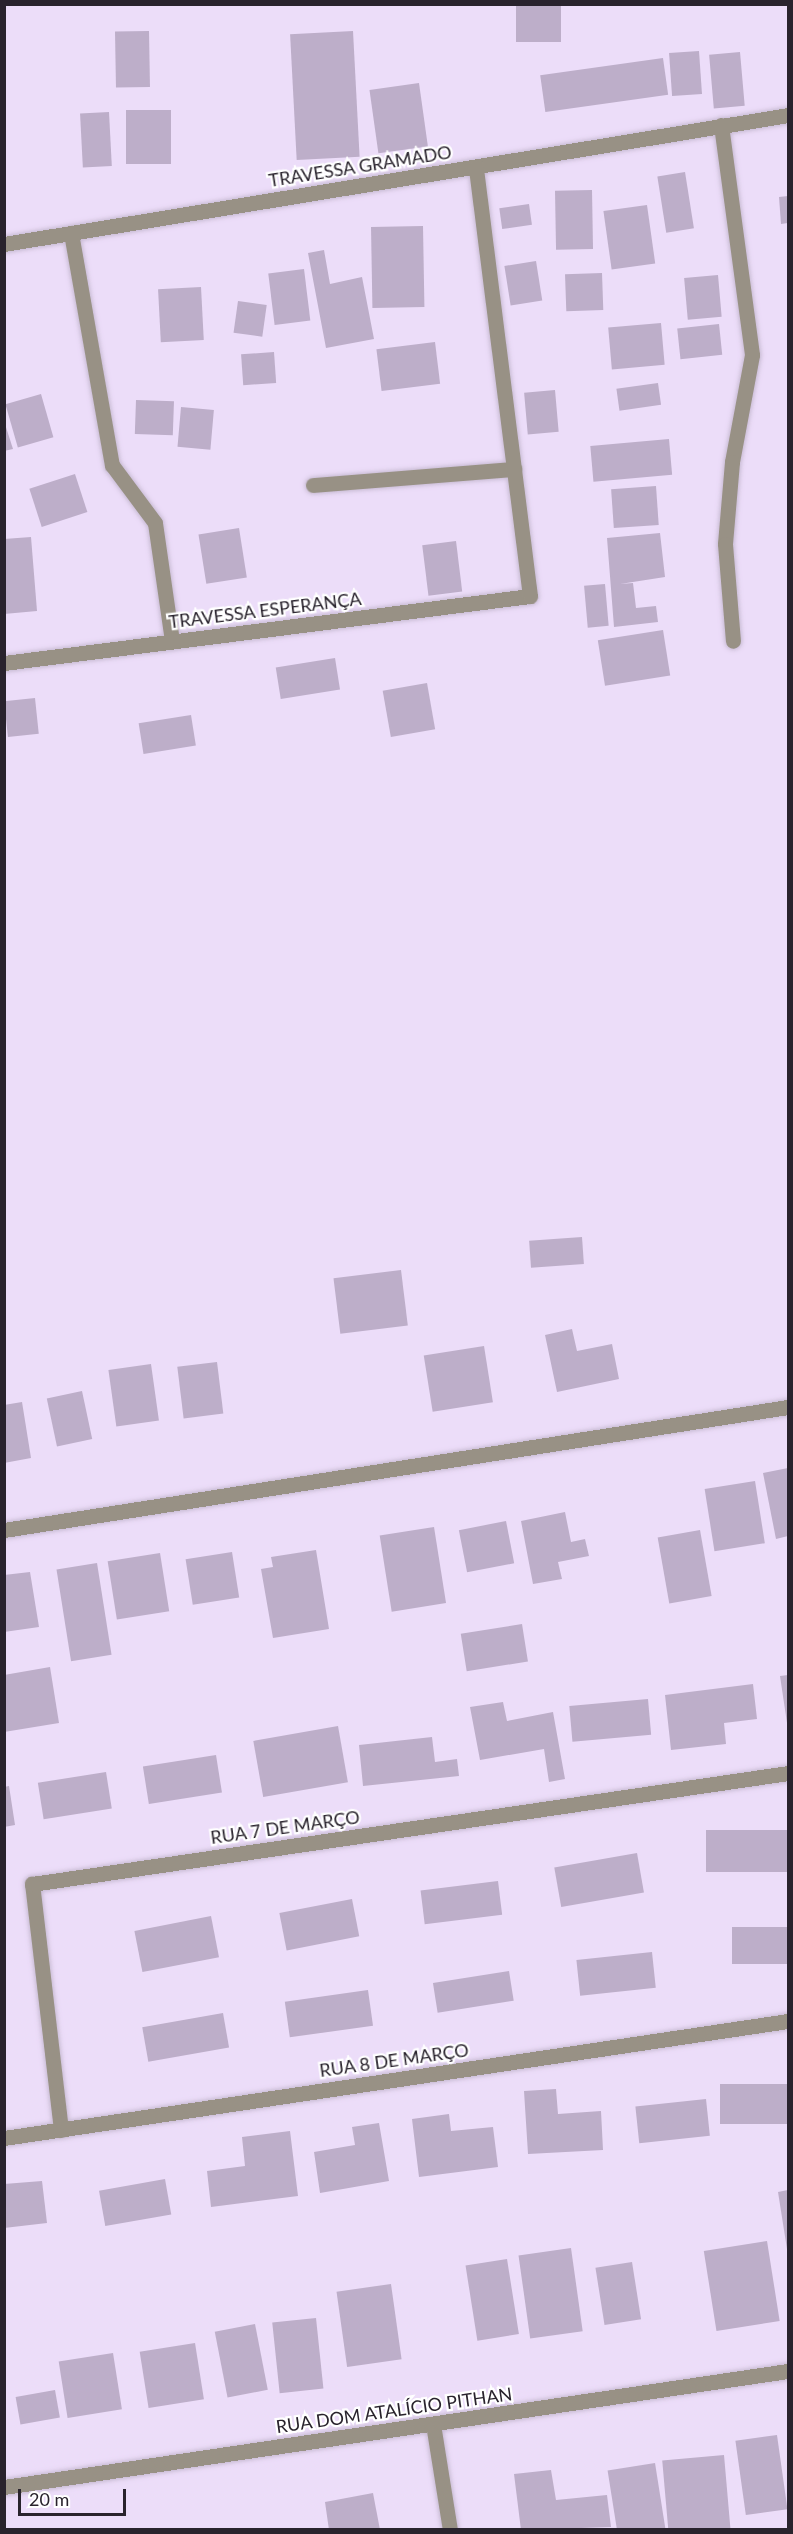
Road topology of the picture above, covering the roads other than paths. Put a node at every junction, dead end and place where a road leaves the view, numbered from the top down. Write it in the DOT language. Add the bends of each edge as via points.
graph roads {
  1 [pos="789,115"];
  2 [pos="721,125"];
  3 [pos="476,167"];
  4 [pos="71,232"];
  5 [pos="4,244"];
  6 [pos="514,469"];
  7 [pos="313,485"];
  8 [pos="172,640"];
  9 [pos="733,641"];
  10 [pos="4,663"];
  11 [pos="788,1407"];
  12 [pos="4,1530"];
  13 [pos="789,1773"];
  14 [pos="789,2021"];
  15 [pos="61,2130"];
  16 [pos="4,2138"];
  17 [pos="789,2371"];
  18 [pos="433,2424"];
  19 [pos="4,2487"];
  20 [pos="450,2529"];
  1 -- 2 [label="street, TRAVESSA GRAMADO"];
  2 -- 3 [label="street, TRAVESSA GRAMADO"];
  2 -- 9 [label="street" via="752,355 732,462 725,544"];
  3 -- 4 [label="street, TRAVESSA GRAMADO"];
  3 -- 6 [label="street"];
  4 -- 5 [label="street, TRAVESSA GRAMADO"];
  4 -- 8 [label="street" via="112,465 155,523"];
  6 -- 7 [label="street"];
  6 -- 8 [label="street, TRAVESSA ESPERANÇA" via="530,597"];
  8 -- 10 [label="street, TRAVESSA ESPERANÇA"];
  11 -- 12 [label="street"];
  13 -- 15 [label="street, RUA 7 DE MARÇO" via="32,1884"];
  14 -- 15 [label="street, RUA 8 DE MARÇO"];
  15 -- 16 [label="street, RUA 8 DE MARÇO"];
  17 -- 18 [label="street, RUA DOM ATALÍCIO PITHAN"];
  18 -- 19 [label="street, RUA DOM ATALÍCIO PITHAN"];
  18 -- 20 [label="street"];
}
